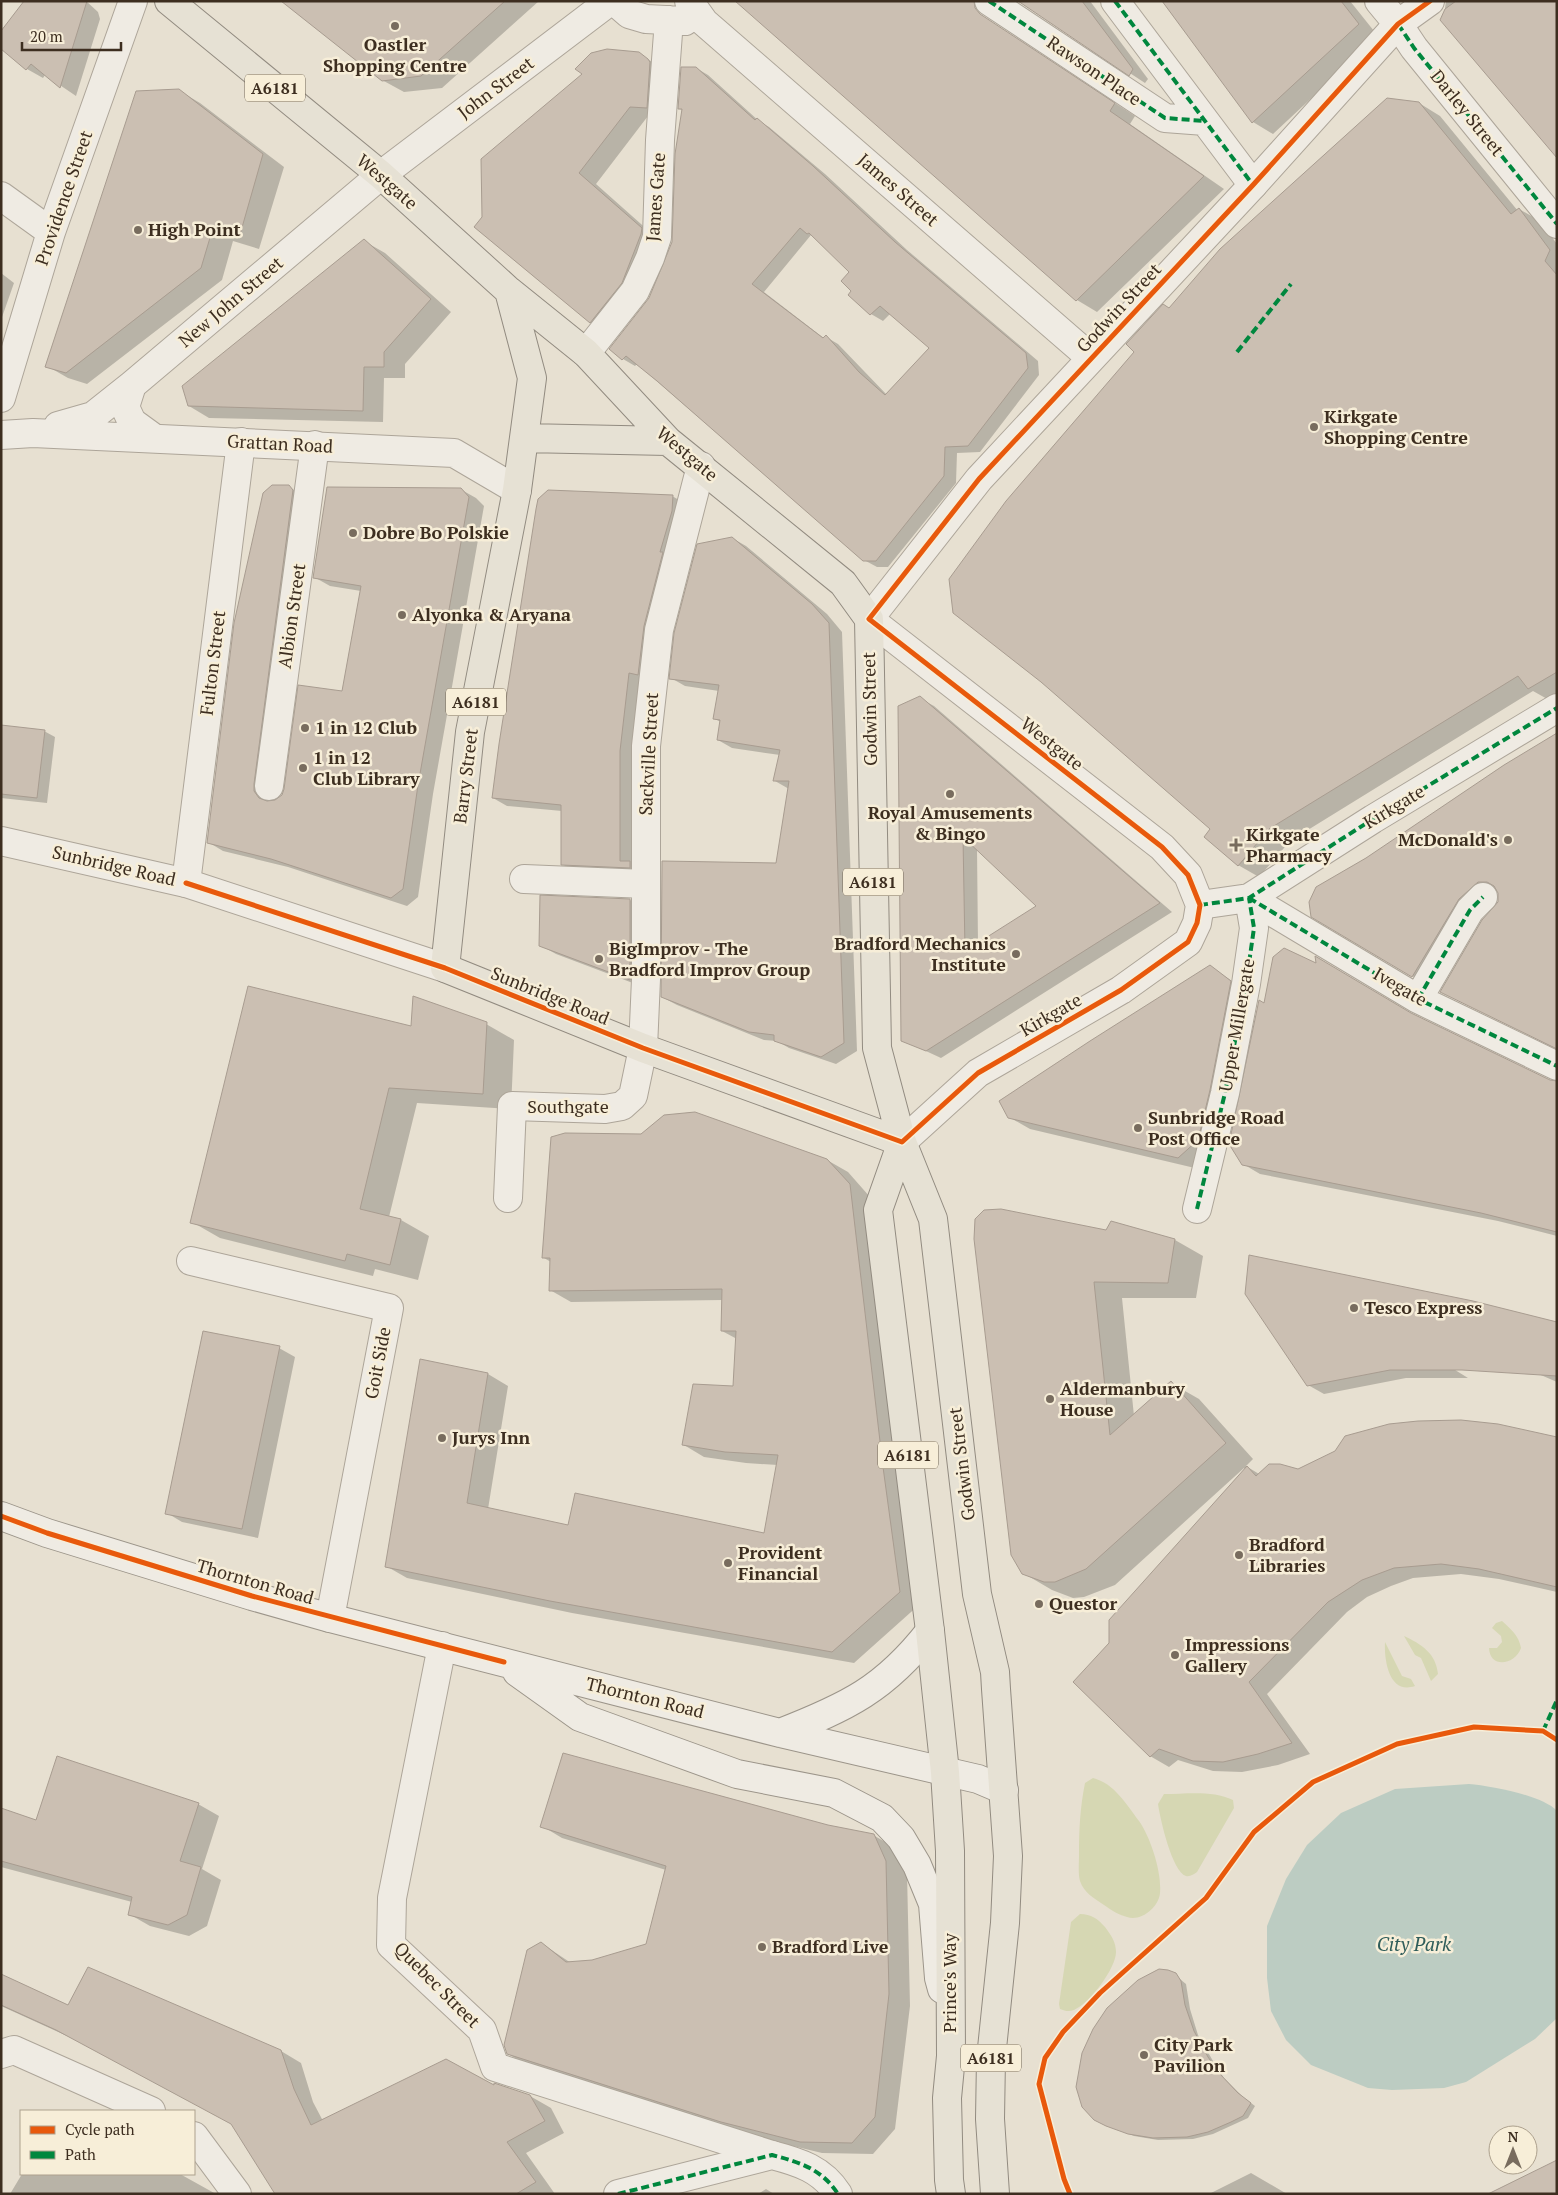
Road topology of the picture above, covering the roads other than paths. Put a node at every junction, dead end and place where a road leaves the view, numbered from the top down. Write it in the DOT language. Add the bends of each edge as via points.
graph roads {
  1 [pos="133,1"];
  2 [pos="168,1"];
  3 [pos="612,1"];
  4 [pos="989,1"];
  5 [pos="1115,1"];
  6 [pos="1379,1"];
  7 [pos="1430,1"];
  8 [pos="697,12"];
  9 [pos="669,20"];
  10 [pos="1398,24"];
  11 [pos="1205,121"];
  12 [pos="381,175"];
  13 [pos="1253,185"];
  14 [pos="1,196"];
  15 [pos="1557,224"];
  16 [pos="51,232"];
  17 [pos="509,291"];
  18 [pos="586,353"];
  19 [pos="1091,358"];
  20 [pos="132,385"];
  21 [pos="1,398"];
  22 [pos="33,433"];
  23 [pos="1,435"];
  24 [pos="154,438"];
  25 [pos="524,438"];
  26 [pos="668,441"];
  27 [pos="241,442"];
  28 [pos="315,445"];
  29 [pos="700,466"];
  30 [pos="517,490"];
  31 [pos="869,619"];
  32 [pos="1557,708"];
  33 [pos="269,786"];
  34 [pos="1,841"];
  35 [pos="524,879"];
  36 [pos="186,883"];
  37 [pos="646,884"];
  38 [pos="1483,897"];
  39 [pos="1249,898"];
  40 [pos="1200,905"];
  41 [pos="444,968"];
  42 [pos="1418,999"];
  43 [pos="643,1048"];
  44 [pos="1557,1066"];
  45 [pos="902,1142"];
  46 [pos="508,1198"];
  47 [pos="1196,1209"];
  48 [pos="192,1261"];
  49 [pos="1,1516"];
  50 [pos="330,1618"];
  51 [pos="930,1631"];
  52 [pos="442,1646"];
  53 [pos="504,1662"];
  54 [pos="780,1733"];
  55 [pos="945,1772"];
  56 [pos="1004,1790"];
  57 [pos="950,2014"];
  58 [pos="1,2054"];
  59 [pos="149,2110"];
  60 [pos="195,2137"];
  61 [pos="772,2155"];
  62 [pos="237,2194"];
  63 [pos="618,2194"];
  64 [pos="838,2194"];
  65 [pos="951,2194"];
  66 [pos="995,2194"];
  1 -- 16 [label="street, Providence Street"];
  2 -- 12 [label="main road, Westgate / A6181"];
  3 -- 9 [label="street, James Street" via="628,14"];
  3 -- 12 [label="street, John Street"];
  4 -- 11 [label="street, Rawson Place" via="1165,118"];
  5 -- 11 [label="street"];
  6 -- 10 [label="street, Darley Street"];
  7 -- 10 [label="street, Godwin Street"];
  8 -- 9 [label="street, James Street"];
  8 -- 19 [label="street, James Street"];
  9 -- 18 [label="street, James Gate" via="657,237 635,291"];
  10 -- 13 [label="street, Godwin Street"];
  10 -- 15 [label="street, Darley Street"];
  11 -- 13 [label="street"];
  12 -- 17 [label="main road, Westgate / A6181"];
  12 -- 20 [label="street, New John Street"];
  13 -- 19 [label="street, Godwin Street"];
  14 -- 16 [label="street"];
  16 -- 21 [label="street, Providence Street"];
  17 -- 18 [label="main road, Westgate / A6181"];
  17 -- 25 [label="main road, A6181" via="532,378"];
  18 -- 26 [label="main road, Westgate / A6181"];
  19 -- 31 [label="street, Godwin Street" via="979,479"];
  20 -- 22 [label="street, Grattan Road" via="93,416"];
  20 -- 24 [label="street" via="125,407 132,422"];
  22 -- 23 [label="street, Grattan Road"];
  22 -- 24 [label="street, Grattan Road"];
  24 -- 27 [label="street, Grattan Road"];
  25 -- 26 [label="main road"];
  25 -- 30 [label="main road, Barry Street / A6181"];
  26 -- 29 [label="main road, Westgate / A6181"];
  27 -- 28 [label="street, Grattan Road"];
  27 -- 36 [label="street, Fulton Street"];
  28 -- 30 [label="street, Grattan Road" via="454,453"];
  28 -- 33 [label="street, Albion Street"];
  29 -- 31 [label="main road, Westgate / A6181" via="843,583"];
  29 -- 37 [label="street, Sackville Street" via="659,630 646,746"];
  30 -- 41 [label="main road, Barry Street / A6181" via="470,732"];
  31 -- 40 [label="street, Westgate" via="1162,847 1188,875"];
  31 -- 45 [label="main road, Godwin Street / A6181" via="875,1030"];
  32 -- 39 [label="street, Kirkgate"];
  34 -- 36 [label="street, Sunbridge Road"];
  35 -- 37 [label="street"];
  36 -- 41 [label="street, Sunbridge Road"];
  37 -- 43 [label="street, Sackville Street"];
  38 -- 42 [label="street" via="1470,910"];
  39 -- 40 [label="street, Kirkgate"];
  39 -- 42 [label="street, Ivegate"];
  39 -- 47 [label="street, Upper Millergate" via="1254,928 1246,984 1225,1093"];
  40 -- 45 [label="street, Kirkgate" via="1197,923 1188,942 1121,990 978,1073"];
  41 -- 43 [label="main road, Sunbridge Road"];
  42 -- 44 [label="street, Ivegate"];
  43 -- 45 [label="main road, Sunbridge Road"];
  43 -- 46 [label="street, Southgate" via="633,1096 622,1106 605,1109 512,1106"];
  45 -- 51 [label="main road, A6181" via="878,1210"];
  45 -- 56 [label="main road, Godwin Street / A6181" via="933,1219 977,1594 994,1672"];
  48 -- 50 [label="street, Goit Side" via="388,1308"];
  49 -- 50 [label="street, Thornton Road" via="47,1533"];
  50 -- 52 [label="street, Thornton Road"];
  51 -- 54 [label="street" via="882,1682 856,1700"];
  51 -- 55 [label="main road, A6181"];
  52 -- 53 [label="street, Thornton Road"];
  52 -- 61 [label="street, Quebec Street" via="392,1898 392,1945 482,2030 495,2067"];
  53 -- 54 [label="street, Thornton Road"];
  53 -- 57 [label="street" via="580,1717 737,1774 834,1793 882,1818 917,1865 933,1904 939,1978"];
  54 -- 55 [label="street, Thornton Road"];
  55 -- 56 [label="street, Thornton Road" via="978,1779"];
  55 -- 57 [label="main road, Prince's Way / A6181" via="950,1851"];
  56 -- 66 [label="main road, A6181" via="1008,1856 1005,1923 991,2058 990,2119"];
  57 -- 65 [label="main road, Prince's Way / A6181" via="947,2098"];
  58 -- 59 [label="street" via="14,2050"];
  60 -- 62 [label="street"];
  61 -- 63 [label="street"];
  61 -- 64 [label="street" via="796,2161 814,2171 830,2181"];
}
